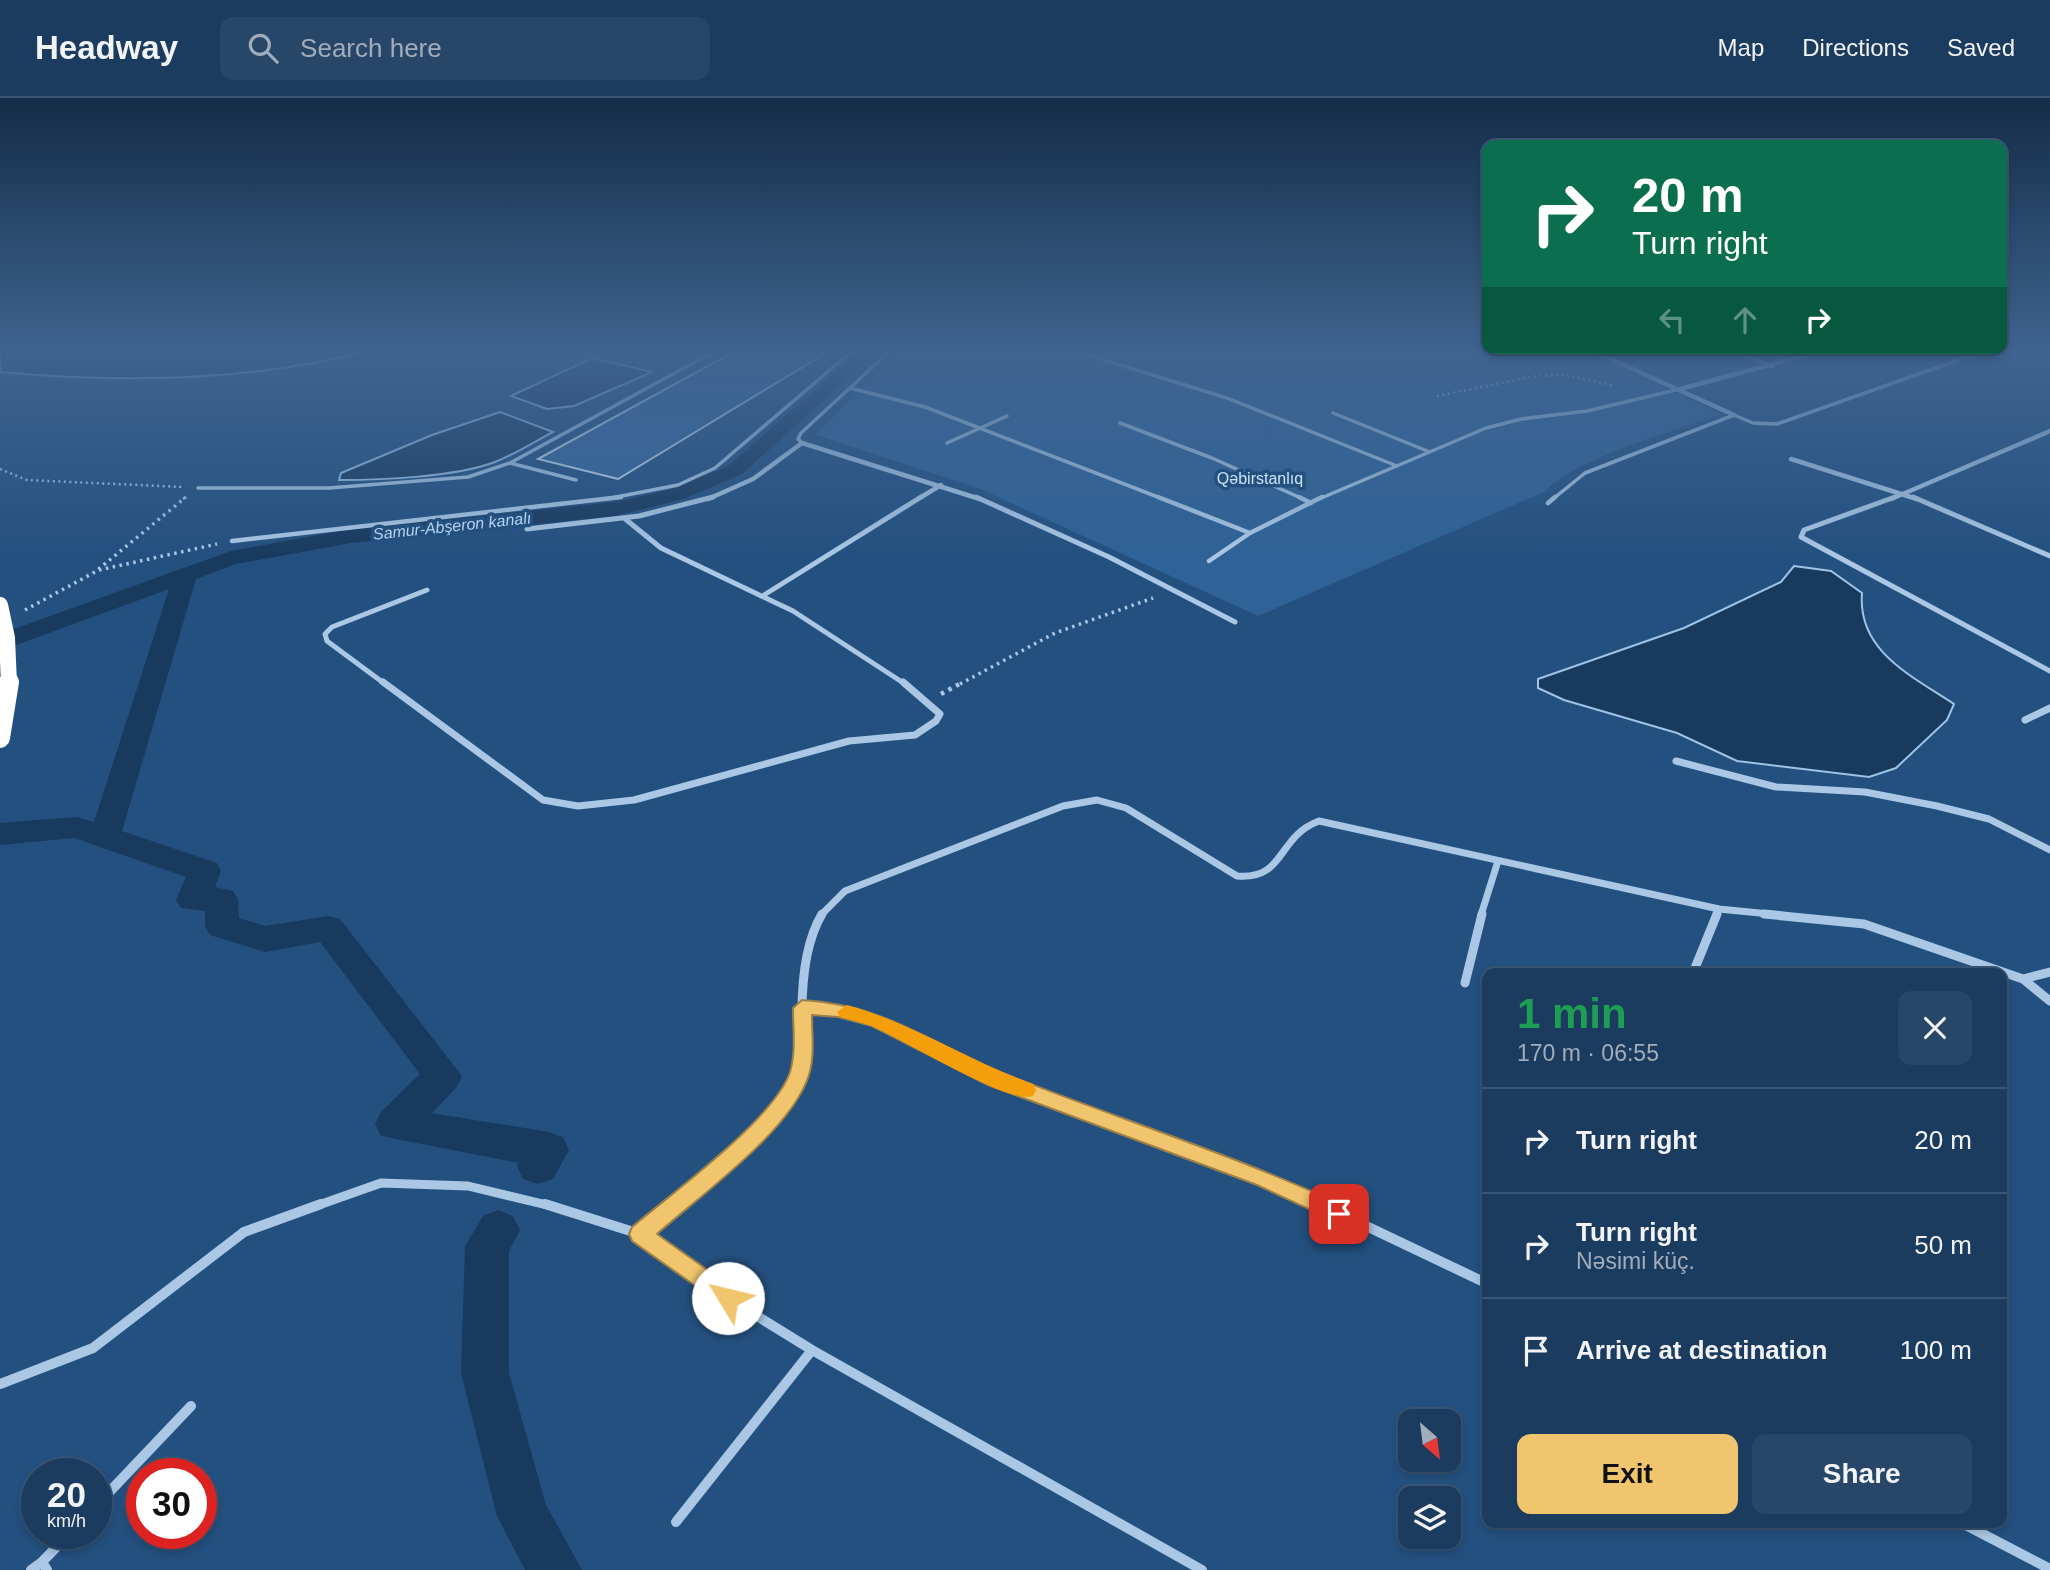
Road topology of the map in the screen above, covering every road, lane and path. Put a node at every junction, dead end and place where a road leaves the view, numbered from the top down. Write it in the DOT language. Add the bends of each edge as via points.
graph roads {
  1 [pos="589,420"];
  2 [pos="772,420"];
  3 [pos="815,420"];
  4 [pos="956,420"];
  5 [pos="999,420"];
  6 [pos="1283,420"];
  7 [pos="1350,420"];
  8 [pos="1518,420"];
  9 [pos="1722,420"];
  10 [pos="1745,420"];
  11 [pos="1792,420"];
  12 [pos="1120,423"];
  13 [pos="978,429"];
  14 [pos="2050,431"];
  15 [pos="802,443"];
  16 [pos="947,443"];
  17 [pos="1430,452"];
  18 [pos="1791,459"];
  19 [pos="510,463"];
  20 [pos="1397,466"];
  21 [pos="0,469"];
  22 [pos="576,480"];
  23 [pos="941,485"];
  24 [pos="198,488"];
  25 [pos="1905,494"];
  26 [pos="1311,503"];
  27 [pos="1548,503"];
  28 [pos="624,518"];
  29 [pos="527,529"];
  30 [pos="1250,533"];
  31 [pos="232,541"];
  32 [pos="2050,556"];
  33 [pos="1209,561"];
  34 [pos="95,572"];
  35 [pos="426,590"];
  36 [pos="1177,590"];
  37 [pos="764,595"];
  38 [pos="0,605"];
  39 [pos="24,610"];
  40 [pos="1236,622"];
  41 [pos="2050,671"];
  42 [pos="929,701"];
  43 [pos="2050,708"];
  44 [pos="2025,720"];
  45 [pos="0,738"];
  46 [pos="1676,761"];
  47 [pos="2050,850"];
  48 [pos="1498,861"];
  49 [pos="1719,909"];
  50 [pos="1695,968"];
  51 [pos="1991,968"];
  52 [pos="2050,972"];
  53 [pos="2007,973"];
  54 [pos="2023,979"];
  55 [pos="1465,984"];
  56 [pos="2050,1001"];
  57 [pos="802,1008"];
  58 [pos="640,1234"];
  59 [pos="1482,1281"];
  60 [pos="812,1350"];
  61 [pos="0,1384"];
  62 [pos="191,1406"];
  63 [pos="112,1489"];
  64 [pos="676,1522"];
  65 [pos="1971,1528"];
  66 [pos="58,1549"];
  67 [pos="45,1566"];
  68 [pos="2050,1569"];
  69 [pos="31,1570"];
  70 [pos="1202,1570"];
  1 -- 19 [label="lane"];
  2 -- 31 [label="lane" via="715,468 678,485 625,497"];
  3 -- 15 [label="lane" via="801,433 798,439"];
  4 -- 13 [label="lane"];
  5 -- 13 [label="lane"];
  6 -- 20 [label="lane"];
  7 -- 17 [label="lane"];
  8 -- 17 [label="lane"];
  9 -- 27 [label="lane" via="1585,473"];
  10 -- 11 [label="lane" via="1777,425"];
  12 -- 26 [label="lane"];
  13 -- 16 [label="lane"];
  13 -- 30 [label="lane"];
  14 -- 25 [label="street"];
  15 -- 23 [label="street"];
  15 -- 28 [label="street" via="745,484 681,507"];
  17 -- 20 [label="lane"];
  18 -- 25 [label="street"];
  19 -- 22 [label="lane"];
  19 -- 24 [label="lane" via="468,477 329,488"];
  20 -- 26 [label="lane"];
  21 -- 24 [label="path" via="27,480"];
  23 -- 36 [label="street" via="1083,544"];
  23 -- 37 [label="street"];
  24 -- 34 [label="path"];
  25 -- 32 [label="street"];
  25 -- 41 [label="street" via="1804,530 1801,537"];
  26 -- 30 [label="lane"];
  28 -- 29 [label="street"];
  28 -- 37 [label="street" via="658,547"];
  30 -- 33 [label="lane"];
  31 -- 34 [label="path"];
  34 -- 39 [label="path"];
  35 -- 42 [label="street" via="332,627 325,634 327,641 544,800 570,807 603,807 849,741 915,734 940,714"];
  36 -- 40 [label="street"];
  36 -- 42 [label="path" via="1055,634"];
  37 -- 42 [label="street" via="854,646"];
  38 -- 45 [label="highway, bridge" via="8,629 10,661"];
  43 -- 44 [label="street"];
  46 -- 47 [label="street" via="1776,787 1865,792 1937,806 1989,819"];
  48 -- 49 [label="street"];
  48 -- 55 [label="street"];
  48 -- 57 [label="street" via="1319,821 1300,829 1266,874 1254,879 1237,876 1126,808 1097,800 1063,806 845,891 825,909 811,933"];
  49 -- 50 [label="street"];
  49 -- 51 [label="street" via="1864,924"];
  52 -- 54 [label="street"];
  53 -- 54 [label="street"];
  54 -- 56 [label="street"];
  57 -- 58 [label="street" via="799,1075 771,1120"];
  57 -- 59 [label="street" via="838,1009 877,1021 995,1079 1265,1178"];
  58 -- 60 [label="street" via="728,1298"];
  58 -- 61 [label="street" via="468,1186 381,1183 244,1232 93,1348"];
  60 -- 64 [label="street"];
  60 -- 70 [label="street"];
  62 -- 63 [label="street"];
  65 -- 68 [label="street"];
  66 -- 67 [label="street"];
  67 -- 69 [label="street"];
}
